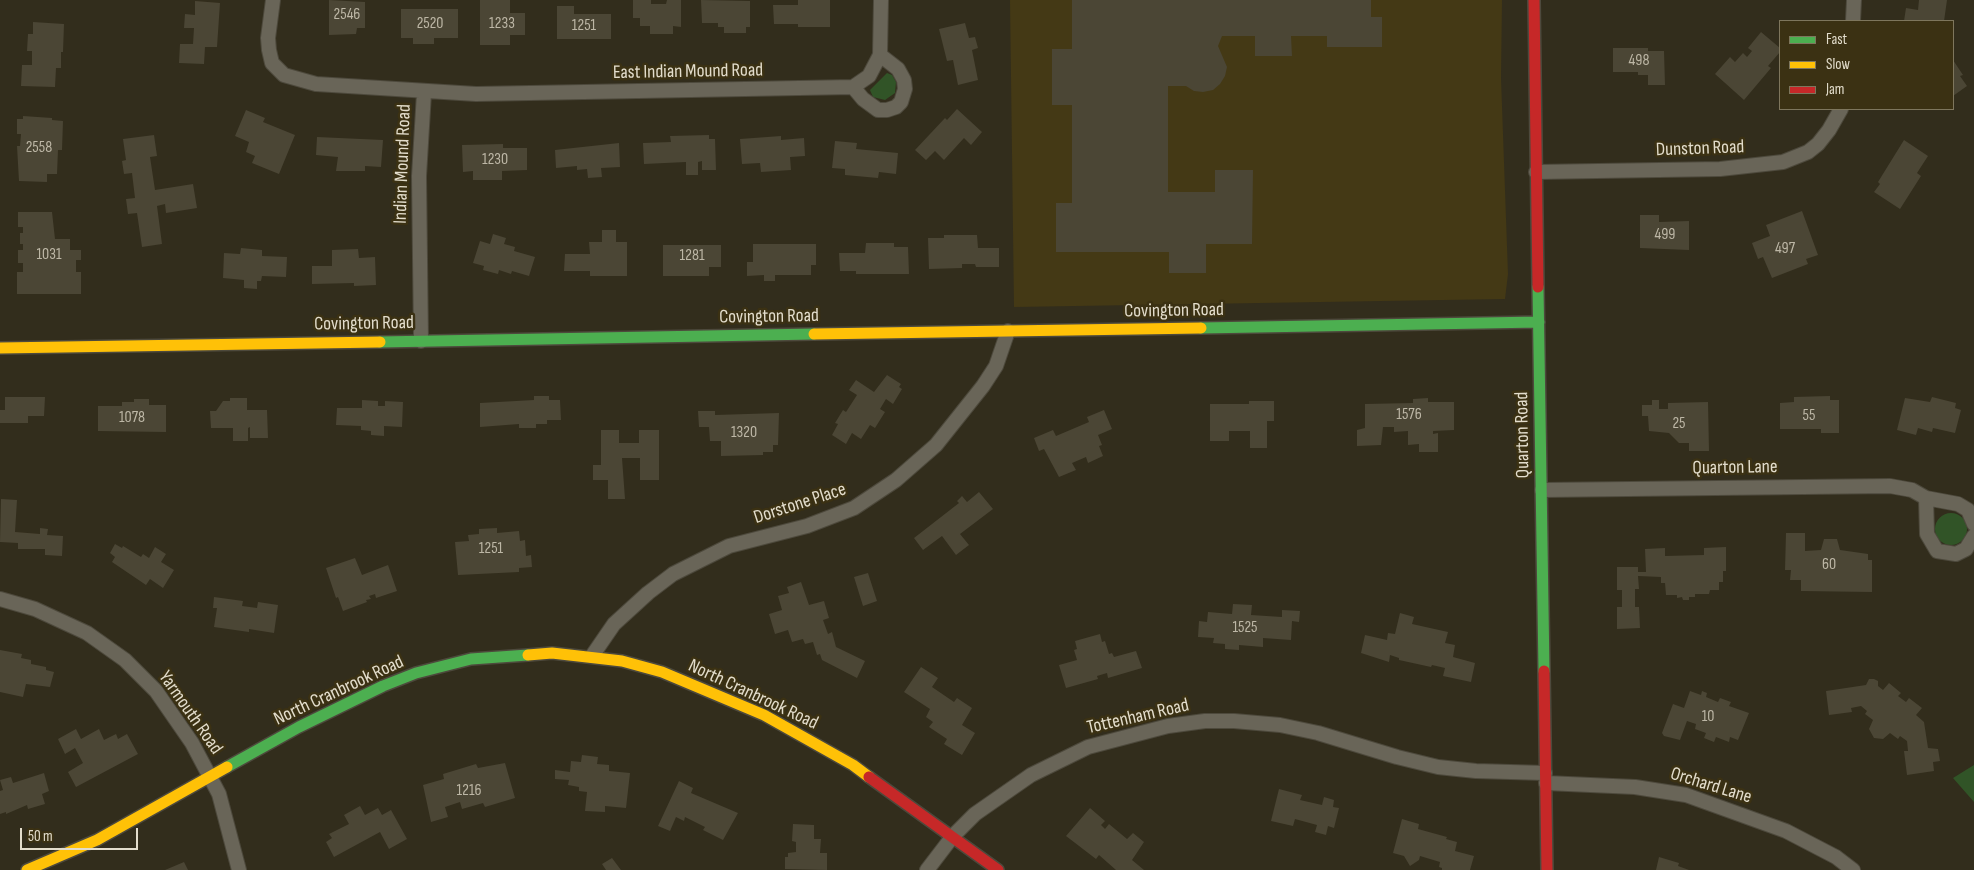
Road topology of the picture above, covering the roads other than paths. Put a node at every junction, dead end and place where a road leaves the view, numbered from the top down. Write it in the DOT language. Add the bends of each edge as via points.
graph roads {
  1 [pos="273,0"];
  2 [pos="881,0"];
  3 [pos="1534,0"];
  4 [pos="1854,0"];
  5 [pos="1853,20"];
  6 [pos="880,54"];
  7 [pos="853,86"];
  8 [pos="424,93"];
  9 [pos="1839,110"];
  10 [pos="1536,172"];
  11 [pos="1538,322"];
  12 [pos="1008,331"];
  13 [pos="421,340"];
  14 [pos="0,348"];
  15 [pos="1542,490"];
  16 [pos="1926,498"];
  17 [pos="1974,524"];
  18 [pos="1974,536"];
  19 [pos="0,599"];
  20 [pos="592,656"];
  21 [pos="211,777"];
  22 [pos="1545,778"];
  23 [pos="953,836"];
  24 [pos="27,870"];
  25 [pos="239,870"];
  26 [pos="927,870"];
  27 [pos="998,870"];
  28 [pos="1547,870"];
  29 [pos="1854,870"];
  1 -- 8 [label="street, Indian Mound Road" via="269,50 272,63 284,76 316,84"];
  2 -- 6 [label="street"];
  3 -- 10 [label="street, Quarton Road"];
  4 -- 5 [label="street"];
  6 -- 7 [label="street" via="869,76"];
  6 -- 7 [label="street" via="895,66 904,80 901,102 896,107 878,110"];
  7 -- 8 [label="street, East Indian Mound Road" via="551,94"];
  8 -- 13 [label="street, Indian Mound Road" via="419,184"];
  9 -- 10 [label="street, Dunston Road" via="1818,144 1808,152 1783,162 1720,169"];
  10 -- 11 [label="street, Quarton Road"];
  11 -- 12 [label="street, Covington Road"];
  11 -- 15 [label="street, Quarton Road"];
  12 -- 13 [label="street, Covington Road"];
  12 -- 20 [label="street, Dorstone Place" via="1000,358 983,386 936,445 896,480 854,508 806,526 729,546 673,574 614,624"];
  13 -- 14 [label="street, Covington Road"];
  15 -- 16 [label="street, Quarton Lane" via="1860,485 1912,490"];
  15 -- 22 [label="street, Quarton Road"];
  16 -- 17 [label="street, Quarton Lane" via="1958,504 1968,510"];
  16 -- 18 [label="street" via="1927,534 1938,551 1956,554 1966,549"];
  19 -- 21 [label="street, Yarmouth Road" via="61,620 101,642 125,660 156,691"];
  20 -- 21 [label="street, North Cranbrook Road" via="552,653 502,655 471,659 416,674 330,711"];
  20 -- 23 [label="street, North Cranbrook Road" via="662,672 764,715 853,765"];
  21 -- 24 [label="street, North Cranbrook Road" via="97,840"];
  21 -- 25 [label="street, Yarmouth Road" via="228,819"];
  22 -- 23 [label="street, Tottenham Road" via="1458,770 1397,757 1280,724 1205,721 1133,734 1088,747 1053,762 986,805"];
  22 -- 28 [label="street, Quarton Road"];
  22 -- 29 [label="street, Orchard Lane" via="1686,795 1786,831"];
  23 -- 26 [label="street, Tottenham Road"];
  23 -- 27 [label="street, North Cranbrook Road"];
}
